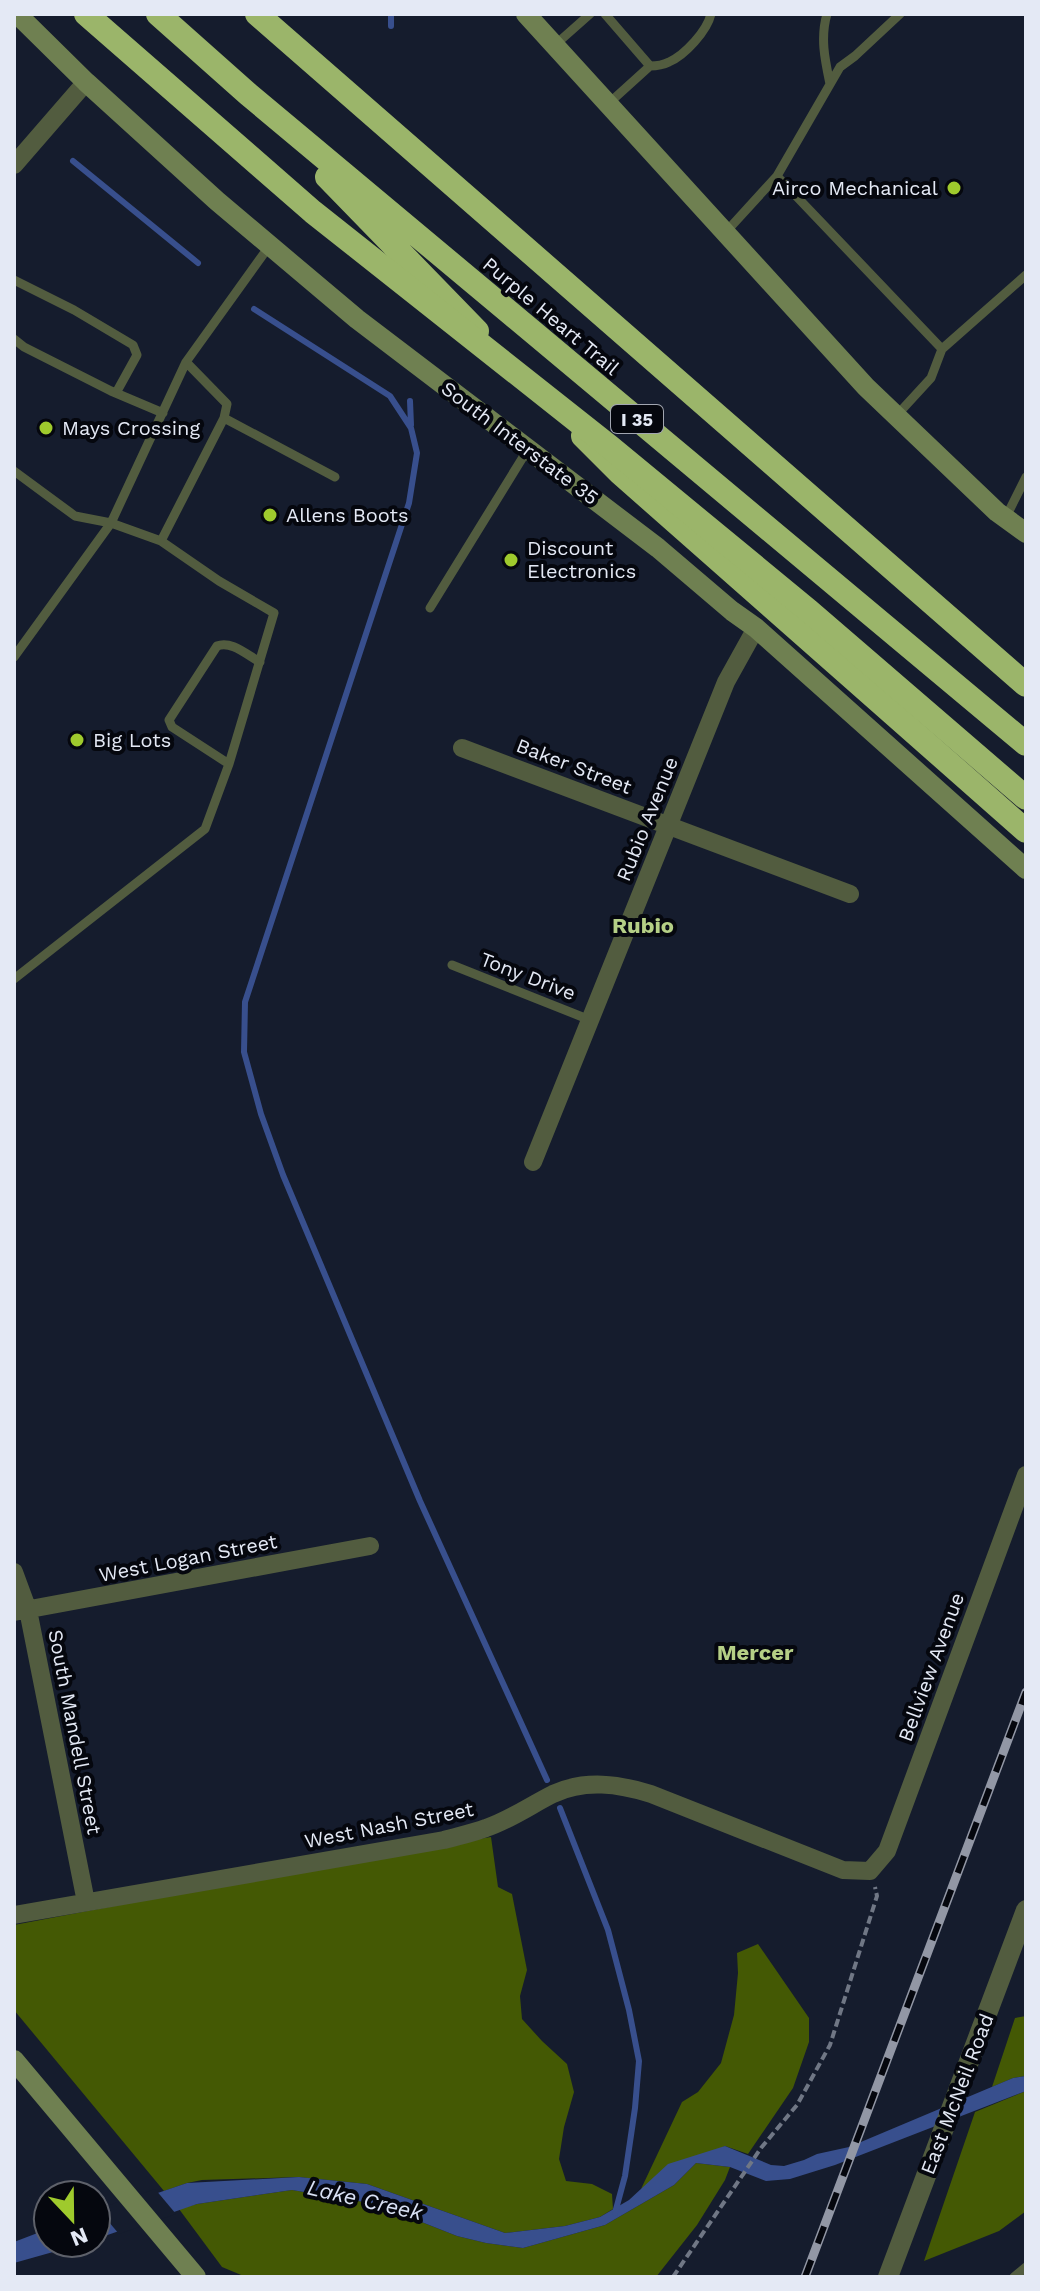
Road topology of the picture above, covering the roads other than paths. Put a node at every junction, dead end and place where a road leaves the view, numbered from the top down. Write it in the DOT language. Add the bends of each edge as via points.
graph roads {
  1 [pos="17,14"];
  2 [pos="86,14"];
  3 [pos="158,14"];
  4 [pos="257,14"];
  5 [pos="271,14"];
  6 [pos="526,14"];
  7 [pos="590,14"];
  8 [pos="605,14"];
  9 [pos="711,14"];
  10 [pos="827,14"];
  11 [pos="900,14"];
  12 [pos="555,45"];
  13 [pos="301,50"];
  14 [pos="650,66"];
  15 [pos="86,82"];
  16 [pos="830,84"];
  17 [pos="248,94"];
  18 [pos="608,104"];
  19 [pos="14,165"];
  20 [pos="777,176"];
  21 [pos="725,233"];
  22 [pos="270,245"];
  23 [pos="1026,275"];
  24 [pos="14,280"];
  25 [pos="14,339"];
  26 [pos="942,349"];
  27 [pos="186,362"];
  28 [pos="116,393"];
  29 [pos="163,413"];
  30 [pos="897,415"];
  31 [pos="224,418"];
  32 [pos="528,449"];
  33 [pos="14,471"];
  34 [pos="335,477"];
  35 [pos="1026,477"];
  36 [pos="1006,517"];
  37 [pos="111,523"];
  38 [pos="1026,533"];
  39 [pos="161,541"];
  40 [pos="430,608"];
  41 [pos="756,628"];
  42 [pos="14,657"];
  43 [pos="260,662"];
  44 [pos="1026,685"];
  45 [pos="1026,744"];
  46 [pos="462,748"];
  47 [pos="229,764"];
  48 [pos="1026,798"];
  49 [pos="668,825"];
  50 [pos="1026,831"];
  51 [pos="1025,868"];
  52 [pos="850,894"];
  53 [pos="452,965"];
  54 [pos="14,979"];
  55 [pos="590,1020"];
  56 [pos="533,1162"];
  57 [pos="1026,1475"];
  58 [pos="370,1546"];
  59 [pos="14,1572"];
  60 [pos="21,1611"];
  61 [pos="870,1871"];
  62 [pos="86,1902"];
  63 [pos="1026,1910"];
  64 [pos="14,1915"];
  65 [pos="14,2060"];
  66 [pos="1026,2267"];
  67 [pos="196,2277"];
  68 [pos="888,2277"];
  69 [pos="1014,2277"];
  1 -- 15 [label="main road, South Interstate 35"];
  2 -- 48 [label="highway, bridge" via="313,212 610,447"];
  3 -- 17 [label="highway, Purple Heart Trail / I 35"];
  4 -- 13 [label="highway, Purple Heart Trail / I 35"];
  5 -- 13 [label="highway"];
  6 -- 12 [label="main road"];
  7 -- 12 [label="lane"];
  8 -- 14 [label="lane"];
  9 -- 14 [label="lane" via="701,36 671,62"];
  10 -- 16 [label="lane" via="823,48"];
  11 -- 16 [label="lane" via="840,67"];
  12 -- 18 [label="main road"];
  13 -- 44 [label="highway, Purple Heart Trail / I 35"];
  14 -- 18 [label="lane"];
  15 -- 19 [label="street"];
  15 -- 22 [label="main road, South Interstate 35"];
  16 -- 20 [label="lane"];
  17 -- 45 [label="highway, Purple Heart Trail / I 35"];
  17 -- 50 [label="highway" via="620,473"];
  18 -- 21 [label="main road"];
  20 -- 21 [label="lane"];
  20 -- 26 [label="lane"];
  21 -- 30 [label="main road"];
  22 -- 27 [label="lane"];
  22 -- 32 [label="main road, South Interstate 35" via="357,319"];
  23 -- 26 [label="lane"];
  24 -- 28 [label="lane" via="133,345 137,355"];
  25 -- 28 [label="lane"];
  26 -- 30 [label="lane" via="931,378"];
  27 -- 29 [label="lane"];
  27 -- 31 [label="lane" via="227,404"];
  28 -- 29 [label="lane"];
  29 -- 37 [label="lane"];
  30 -- 36 [label="main road"];
  31 -- 34 [label="lane"];
  31 -- 39 [label="lane"];
  32 -- 40 [label="lane"];
  32 -- 41 [label="main road, South Interstate 35"];
  33 -- 37 [label="lane" via="75,516"];
  35 -- 36 [label="lane"];
  36 -- 38 [label="main road"];
  37 -- 39 [label="lane"];
  37 -- 42 [label="lane"];
  39 -- 43 [label="lane" via="274,613"];
  41 -- 49 [label="street, Rubio Avenue" via="726,682"];
  41 -- 51 [label="main road, South Interstate 35"];
  43 -- 47 [label="lane"];
  43 -- 47 [label="lane" via="229,644 217,646 169,720"];
  46 -- 49 [label="street, Baker Street"];
  47 -- 54 [label="lane" via="205,829"];
  49 -- 52 [label="street, Baker Street"];
  49 -- 55 [label="street, Rubio Avenue"];
  53 -- 55 [label="lane, Tony Drive"];
  55 -- 56 [label="street, Rubio Avenue"];
  57 -- 61 [label="street, Bellview Avenue" via="887,1851"];
  58 -- 60 [label="street, West Logan Street"];
  59 -- 60 [label="street, South Mandell Street"];
  60 -- 62 [label="street, South Mandell Street"];
  61 -- 62 [label="street, West Nash Street" via="843,1870 651,1794 602,1784 556,1793 487,1828 444,1840"];
  62 -- 64 [label="street, West Nash Street"];
  63 -- 68 [label="street, East McNeil Road"];
  65 -- 67 [label="main road"];
  66 -- 69 [label="lane"];
}
